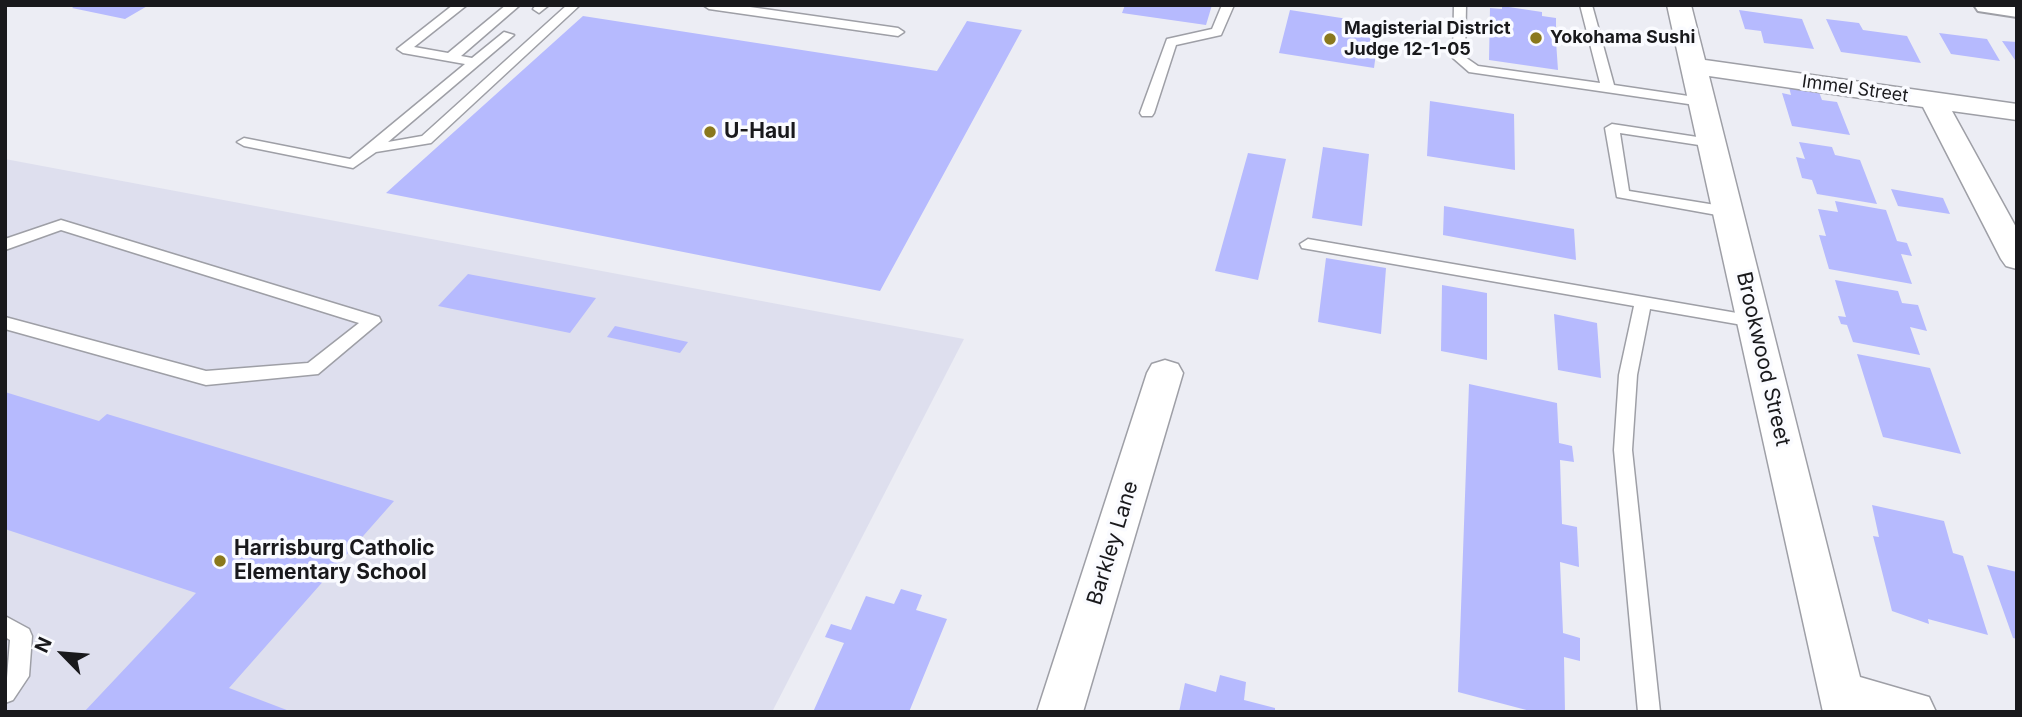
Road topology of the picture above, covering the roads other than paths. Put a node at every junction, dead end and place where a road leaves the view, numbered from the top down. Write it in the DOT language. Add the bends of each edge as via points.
graph roads {
  1 [pos="461,5"];
  2 [pos="514,5"];
  3 [pos="574,5"];
  4 [pos="709,5"];
  5 [pos="821,5"];
  6 [pos="1228,5"];
  7 [pos="1460,5"];
  8 [pos="1586,5"];
  9 [pos="1679,5"];
  10 [pos="1987,5"];
  11 [pos="2017,9"];
  12 [pos="811,18"];
  13 [pos="898,32"];
  14 [pos="508,35"];
  15 [pos="450,58"];
  16 [pos="475,62"];
  17 [pos="1693,66"];
  18 [pos="506,67"];
  19 [pos="1608,87"];
  20 [pos="1933,100"];
  21 [pos="1702,102"];
  22 [pos="2017,112"];
  23 [pos="1147,113"];
  24 [pos="244,142"];
  25 [pos="1712,143"];
  26 [pos="372,148"];
  27 [pos="1728,212"];
  28 [pos="1308,244"];
  29 [pos="5,245"];
  30 [pos="2017,259"];
  31 [pos="1643,301"];
  32 [pos="1754,321"];
  33 [pos="5,323"];
  34 [pos="1165,373"];
  35 [pos="5,625"];
  36 [pos="12,684"];
  37 [pos="1844,703"];
  38 [pos="1060,712"];
  39 [pos="1649,712"];
  40 [pos="1913,712"];
  1 -- 15 [label="lane" via="403,49"];
  2 -- 15 [label="lane"];
  3 -- 18 [label="lane"];
  4 -- 12 [label="lane"];
  5 -- 12 [label="lane"];
  6 -- 23 [label="lane" via="1217,32 1171,43"];
  7 -- 19 [label="lane" via="1459,58 1474,69"];
  8 -- 19 [label="lane"];
  9 -- 17 [label="street, Brookwood Street"];
  10 -- 11 [label="street"];
  12 -- 13 [label="lane"];
  14 -- 16 [label="lane"];
  15 -- 16 [label="lane"];
  16 -- 18 [label="lane"];
  16 -- 26 [label="lane"];
  17 -- 20 [label="street, Immel Street"];
  17 -- 21 [label="street, Brookwood Street"];
  18 -- 26 [label="lane" via="426,139"];
  19 -- 21 [label="lane"];
  20 -- 22 [label="street, Immel Street"];
  20 -- 30 [label="street"];
  21 -- 25 [label="street, Brookwood Street"];
  24 -- 26 [label="lane" via="353,164"];
  25 -- 27 [label="street, Brookwood Street"];
  25 -- 27 [label="lane" via="1612,128 1622,194"];
  27 -- 32 [label="street, Brookwood Street"];
  28 -- 31 [label="lane"];
  29 -- 33 [label="lane" via="61,225 373,321 312,369 206,377"];
  31 -- 32 [label="lane"];
  31 -- 39 [label="lane" via="1628,375 1623,450"];
  32 -- 37 [label="street, Brookwood Street"];
  34 -- 38 [label="street, Barkley Lane"];
  35 -- 36 [label="lane" via="21,636"];
  37 -- 40 [label="street"];
}
